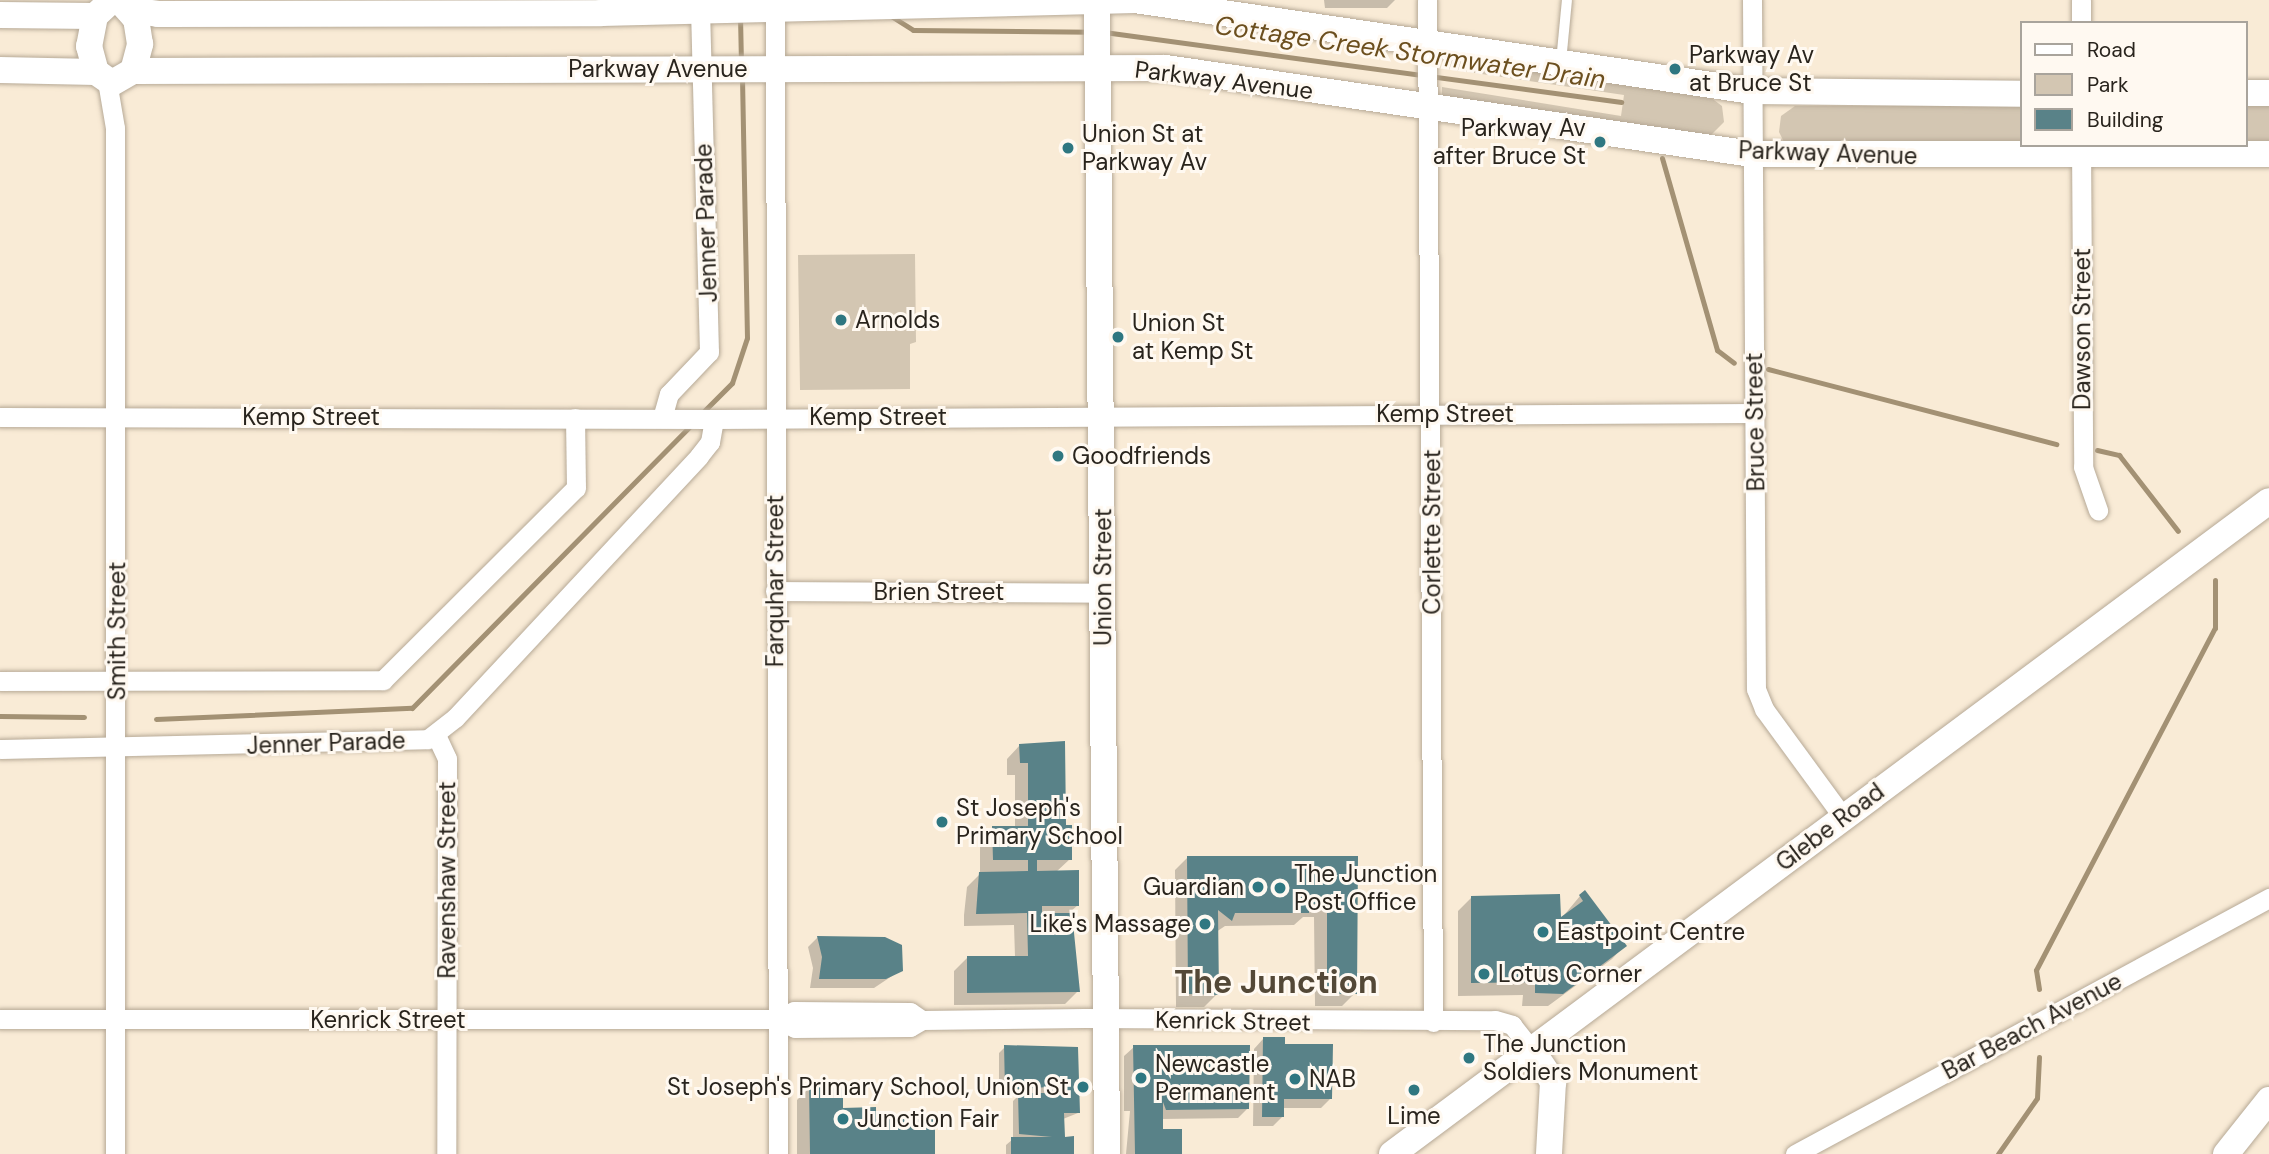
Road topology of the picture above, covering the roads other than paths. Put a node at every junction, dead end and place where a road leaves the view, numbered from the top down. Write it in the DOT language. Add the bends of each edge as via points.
graph roads {
  1 [pos="1427,0"];
  2 [pos="1567,0"];
  3 [pos="1752,0"];
  4 [pos="2081,0"];
  5 [pos="114,6"];
  6 [pos="1097,6"];
  7 [pos="601,7"];
  8 [pos="752,9"];
  9 [pos="700,10"];
  10 [pos="0,15"];
  11 [pos="2081,21"];
  12 [pos="1427,43"];
  13 [pos="1097,57"];
  14 [pos="1561,63"];
  15 [pos="702,69"];
  16 [pos="775,70"];
  17 [pos="0,71"];
  18 [pos="115,76"];
  19 [pos="1752,91"];
  20 [pos="2248,93"];
  21 [pos="2269,93"];
  22 [pos="2021,94"];
  23 [pos="1427,108"];
  24 [pos="2081,151"];
  25 [pos="1752,154"];
  26 [pos="2269,154"];
  27 [pos="1755,413"];
  28 [pos="1101,415"];
  29 [pos="1431,416"];
  30 [pos="0,417"];
  31 [pos="116,417"];
  32 [pos="774,417"];
  33 [pos="575,418"];
  34 [pos="669,418"];
  35 [pos="709,419"];
  36 [pos="2269,501"];
  37 [pos="2098,510"];
  38 [pos="775,591"];
  39 [pos="1103,593"];
  40 [pos="0,681"];
  41 [pos="118,681"];
  42 [pos="436,735"];
  43 [pos="0,749"];
  44 [pos="116,749"];
  45 [pos="1843,817"];
  46 [pos="2269,898"];
  47 [pos="0,1019"];
  48 [pos="777,1019"];
  49 [pos="1107,1019"];
  50 [pos="115,1020"];
  51 [pos="446,1020"];
  52 [pos="1433,1022"];
  53 [pos="1531,1049"];
  54 [pos="2269,1100"];
  55 [pos="115,1154"];
  56 [pos="446,1154"];
  57 [pos="778,1154"];
  58 [pos="1107,1154"];
  59 [pos="1392,1154"];
  60 [pos="1549,1154"];
  61 [pos="1795,1154"];
  62 [pos="2226,1154"];
  1 -- 12 [label="street, Corlette Street"];
  2 -- 14 [label="lane"];
  3 -- 19 [label="street, Bruce Street"];
  4 -- 11 [label="street"];
  5 -- 7 [label="main road" via="158,14"];
  5 -- 10 [label="main road"];
  5 -- 18 [label="main road" via="140,37"];
  5 -- 18 [label="main road" via="89,46"];
  6 -- 8 [label="main road"];
  6 -- 12 [label="main road" via="1135,0"];
  6 -- 13 [label="main road, Union Street"];
  7 -- 9 [label="main road"];
  8 -- 9 [label="main road"];
  8 -- 16 [label="street, Farquhar Street"];
  9 -- 15 [label="street, Jenner Parade"];
  12 -- 14 [label="main road"];
  12 -- 23 [label="street, Corlette Street"];
  13 -- 16 [label="main road, Parkway Avenue"];
  13 -- 23 [label="main road, Parkway Avenue"];
  13 -- 28 [label="main road, Union Street"];
  14 -- 19 [label="main road"];
  15 -- 16 [label="main road, Parkway Avenue"];
  15 -- 18 [label="main road, Parkway Avenue"];
  15 -- 34 [label="street, Jenner Parade" via="709,352 669,394"];
  16 -- 32 [label="street, Farquhar Street" via="779,393"];
  17 -- 18 [label="main road, Parkway Avenue"];
  18 -- 31 [label="street, Smith Street"];
  19 -- 22 [label="main road"];
  19 -- 25 [label="street, Bruce Street"];
  20 -- 21 [label="main road"];
  23 -- 25 [label="main road, Parkway Avenue"];
  23 -- 29 [label="street, Corlette Street"];
  24 -- 25 [label="main road, Parkway Avenue"];
  24 -- 26 [label="main road, Parkway Avenue"];
  24 -- 37 [label="street, Dawson Street" via="2083,467"];
  25 -- 27 [label="street, Bruce Street"];
  27 -- 29 [label="street, Kemp Street"];
  27 -- 45 [label="street, Bruce Street" via="1756,690"];
  28 -- 29 [label="street, Kemp Street"];
  28 -- 32 [label="street, Kemp Street"];
  28 -- 39 [label="main road, Union Street"];
  29 -- 52 [label="street, Corlette Street"];
  30 -- 31 [label="street, Kemp Street"];
  31 -- 33 [label="street, Kemp Street"];
  31 -- 41 [label="street, Smith Street"];
  32 -- 35 [label="street, Kemp Street"];
  32 -- 38 [label="street, Farquhar Street"];
  33 -- 34 [label="street, Kemp Street"];
  33 -- 41 [label="street" via="576,488 383,680"];
  34 -- 35 [label="street, Kemp Street"];
  35 -- 42 [label="street, Jenner Parade" via="710,442 699,456"];
  36 -- 45 [label="main road, Glebe Road"];
  38 -- 39 [label="street, Brien Street"];
  38 -- 48 [label="street, Farquhar Street"];
  39 -- 49 [label="main road, Union Street"];
  40 -- 41 [label="street"];
  41 -- 44 [label="street, Smith Street"];
  42 -- 44 [label="street, Jenner Parade" via="417,741"];
  42 -- 51 [label="street, Ravenshaw Street" via="447,759"];
  43 -- 44 [label="street, Jenner Parade"];
  44 -- 50 [label="street, Smith Street"];
  45 -- 53 [label="main road, Glebe Road"];
  46 -- 61 [label="street, Bar Beach Avenue"];
  47 -- 50 [label="street, Kenrick Street"];
  48 -- 49 [label="street, Kenrick Street" via="795,1028 910,1027 922,1020"];
  48 -- 51 [label="street, Kenrick Street"];
  48 -- 57 [label="street, Farquhar Street"];
  49 -- 52 [label="street, Kenrick Street"];
  49 -- 58 [label="main road, Union Street"];
  50 -- 51 [label="street, Kenrick Street"];
  50 -- 55 [label="street, Smith Street"];
  51 -- 56 [label="street, Ravenshaw Street"];
  52 -- 53 [label="street, Kenrick Street" via="1507,1021"];
  53 -- 59 [label="main road, Glebe Road"];
  53 -- 60 [label="main road" via="1553,1082"];
  54 -- 62 [label="main road"];
}
